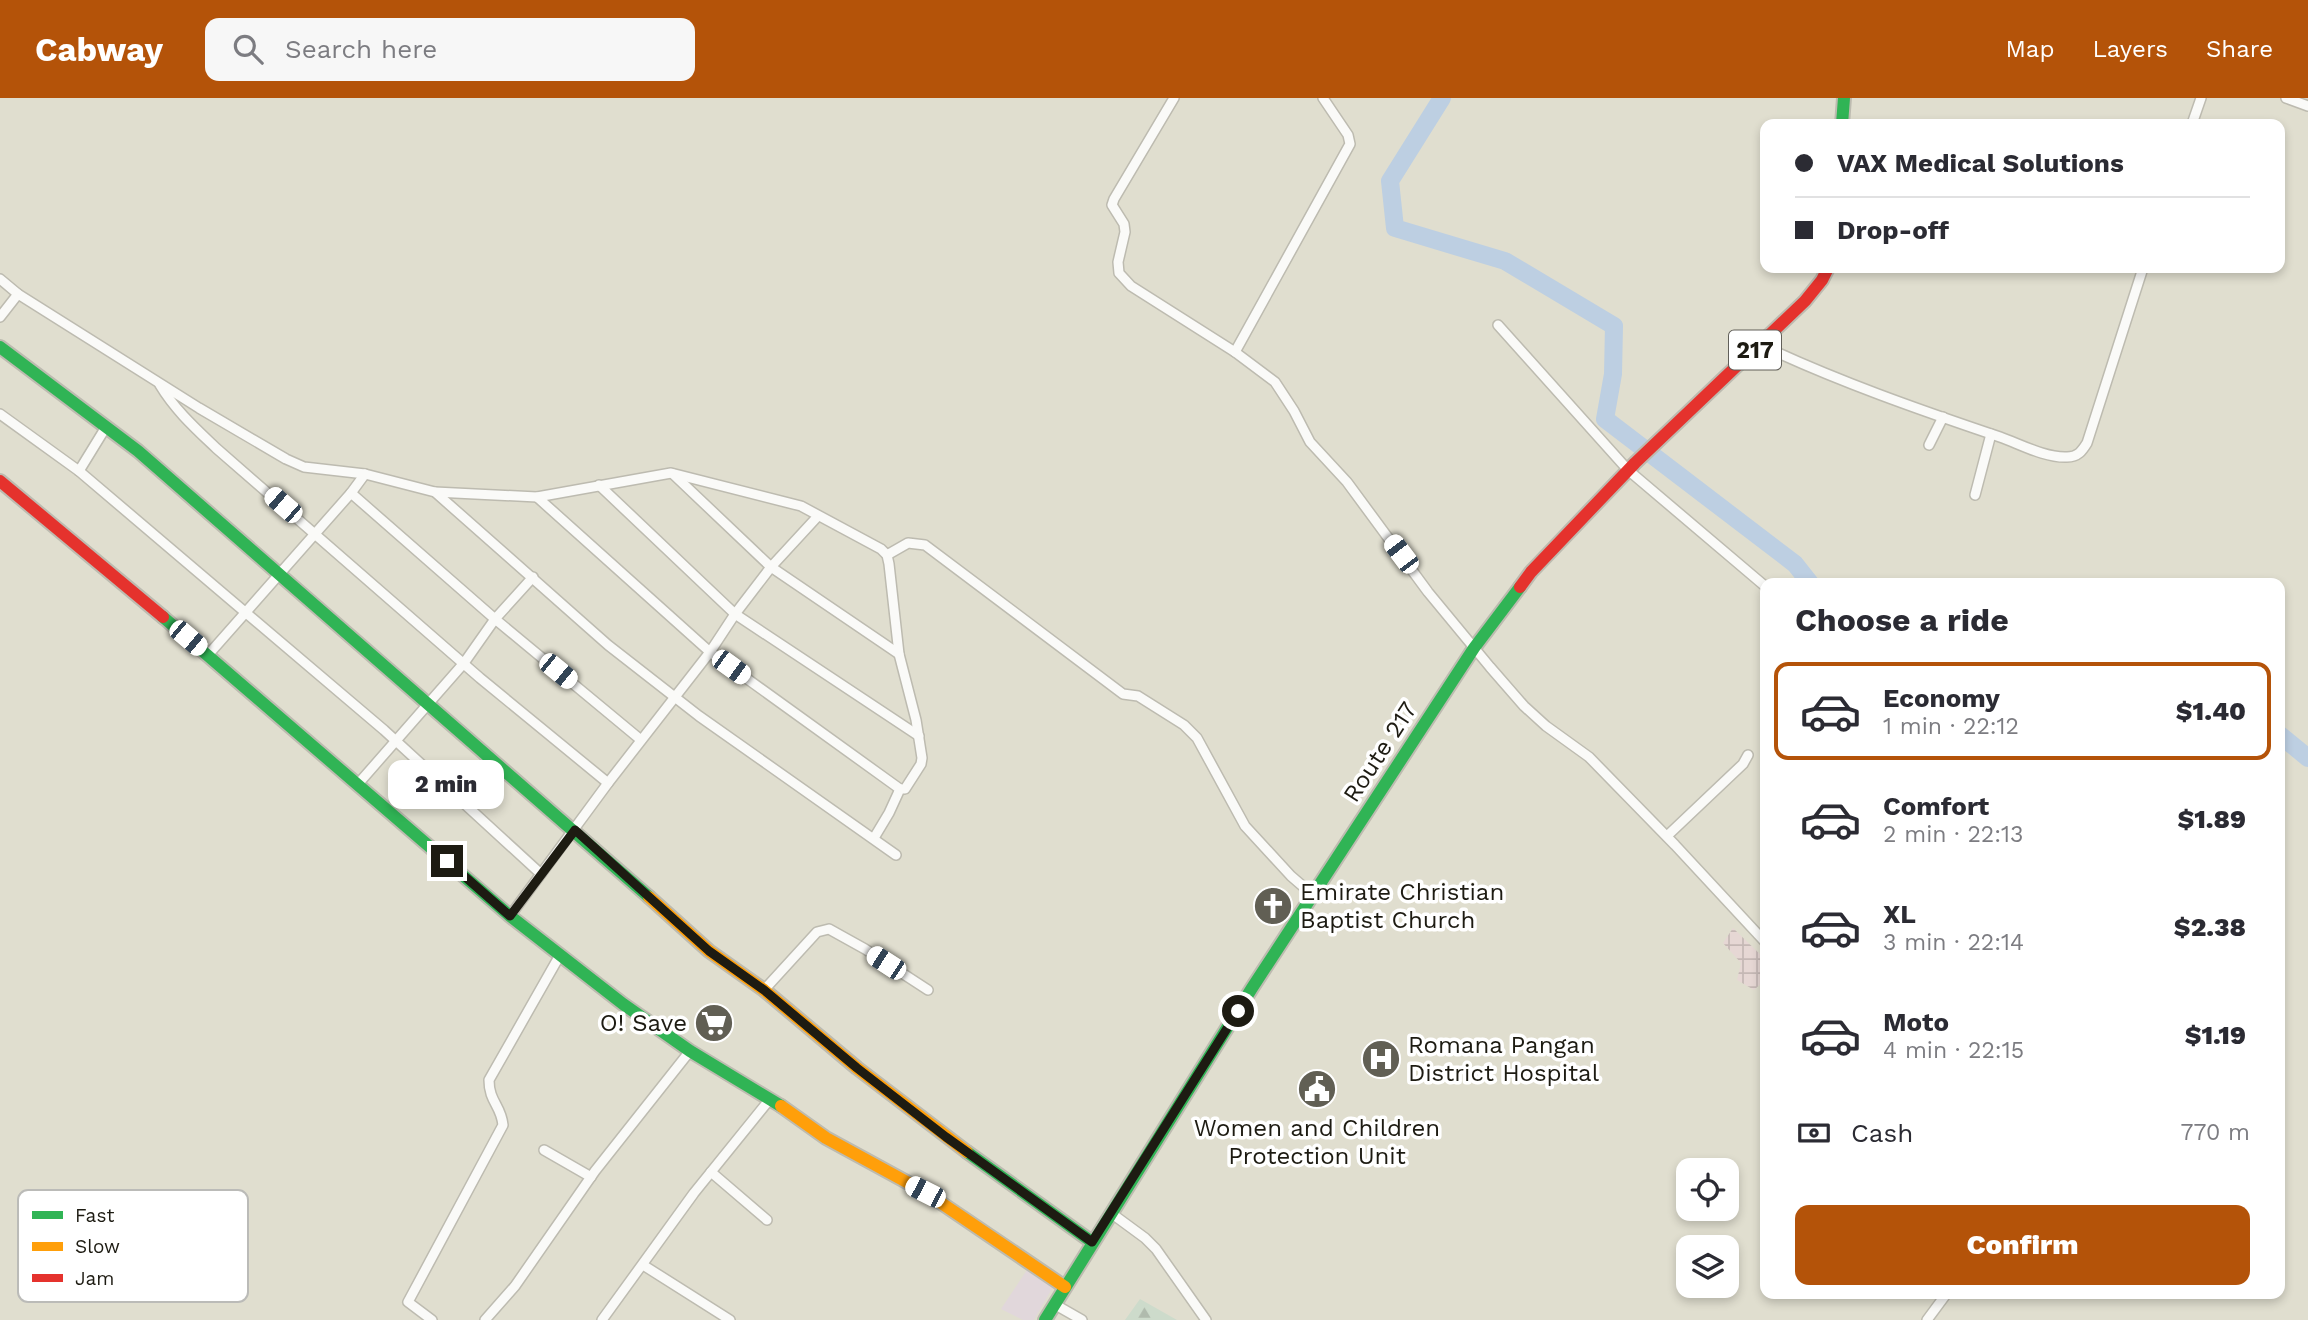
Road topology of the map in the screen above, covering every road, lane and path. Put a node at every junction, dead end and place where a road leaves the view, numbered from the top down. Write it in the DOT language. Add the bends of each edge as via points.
graph roads {
  1 [pos="1174,98"];
  2 [pos="1324,98"];
  3 [pos="1843,98"];
  4 [pos="2201,98"];
  5 [pos="2286,98"];
  6 [pos="2308,106"];
  7 [pos="1842,119"];
  8 [pos="2194,119"];
  9 [pos="1826,273"];
  10 [pos="2141,273"];
  11 [pos="0,279"];
  12 [pos="18,294"];
  13 [pos="0,317"];
  14 [pos="1498,325"];
  15 [pos="1760,345"];
  16 [pos="0,347"];
  17 [pos="1235,352"];
  18 [pos="158,382"];
  19 [pos="0,414"];
  20 [pos="1943,417"];
  21 [pos="106,427"];
  22 [pos="1991,434"];
  23 [pos="1929,445"];
  24 [pos="1632,466"];
  25 [pos="79,471"];
  26 [pos="671,473"];
  27 [pos="365,474"];
  28 [pos="0,481"];
  29 [pos="599,485"];
  30 [pos="435,492"];
  31 [pos="351,493"];
  32 [pos="1975,495"];
  33 [pos="537,497"];
  34 [pos="818,516"];
  35 [pos="314,532"];
  36 [pos="887,555"];
  37 [pos="771,567"];
  38 [pos="279,572"];
  39 [pos="533,577"];
  40 [pos="1760,582"];
  41 [pos="244,613"];
  42 [pos="735,614"];
  43 [pos="495,619"];
  44 [pos="1474,648"];
  45 [pos="710,652"];
  46 [pos="899,654"];
  47 [pos="208,655"];
  48 [pos="464,663"];
  49 [pos="676,696"];
  50 [pos="427,704"];
  51 [pos="919,736"];
  52 [pos="396,740"];
  53 [pos="641,740"];
  54 [pos="1748,755"];
  55 [pos="608,783"];
  56 [pos="358,784"];
  57 [pos="900,789"];
  58 [pos="575,830"];
  59 [pos="1667,836"];
  60 [pos="874,838"];
  61 [pos="896,855"];
  62 [pos="541,874"];
  63 [pos="1313,895"];
  64 [pos="510,916"];
  65 [pos="1760,937"];
  66 [pos="561,956"];
  67 [pos="764,990"];
  68 [pos="929,990"];
  69 [pos="690,1051"];
  70 [pos="770,1099"];
  71 [pos="544,1150"];
  72 [pos="711,1172"];
  73 [pos="591,1177"];
  74 [pos="1111,1213"];
  75 [pos="767,1220"];
  76 [pos="1092,1242"];
  77 [pos="643,1265"];
  78 [pos="1065,1287"];
  79 [pos="1943,1299"];
  80 [pos="1054,1304"];
  81 [pos="432,1320"];
  82 [pos="485,1320"];
  83 [pos="602,1320"];
  84 [pos="730,1320"];
  85 [pos="1045,1320"];
  86 [pos="1082,1320"];
  87 [pos="1206,1320"];
  88 [pos="1927,1320"];
  1 -- 17 [label="street" via="1112,205 1125,232 1119,273 1130,286"];
  2 -- 17 [label="street" via="1350,144"];
  3 -- 7 [label="main road"];
  4 -- 8 [label="street"];
  5 -- 6 [label="street"];
  9 -- 15 [label="main road, Route 217 / 217" via="1805,301"];
  10 -- 22 [label="street" via="2080,454 2063,457"];
  11 -- 12 [label="street"];
  12 -- 13 [label="street"];
  12 -- 18 [label="street"];
  14 -- 24 [label="street"];
  15 -- 20 [label="street"];
  15 -- 24 [label="main road, Route 217 / 217"];
  16 -- 21 [label="main road"];
  17 -- 44 [label="street" via="1275,382 1310,442 1347,482"];
  18 -- 27 [label="street" via="286,459 304,467"];
  18 -- 35 [label="street" via="184,418"];
  19 -- 25 [label="street"];
  20 -- 22 [label="street"];
  20 -- 23 [label="street"];
  21 -- 25 [label="street"];
  21 -- 38 [label="main road"];
  22 -- 32 [label="street"];
  24 -- 40 [label="street"];
  24 -- 44 [label="main road, Route 217 / 217" via="1531,572"];
  25 -- 41 [label="street"];
  26 -- 29 [label="street"];
  26 -- 34 [label="street" via="801,506"];
  26 -- 37 [label="street"];
  27 -- 30 [label="street"];
  27 -- 31 [label="street"];
  28 -- 47 [label="main road"];
  29 -- 33 [label="street"];
  29 -- 42 [label="street"];
  30 -- 33 [label="street"];
  30 -- 39 [label="street"];
  31 -- 35 [label="street"];
  31 -- 43 [label="street"];
  33 -- 45 [label="street"];
  34 -- 36 [label="street"];
  34 -- 37 [label="street"];
  35 -- 38 [label="street"];
  35 -- 48 [label="street"];
  36 -- 46 [label="street"];
  36 -- 63 [label="street" via="908,543 925,545 1123,694 1138,696 1184,725 1205,751 1245,826"];
  37 -- 42 [label="street"];
  37 -- 46 [label="street"];
  38 -- 41 [label="street"];
  38 -- 50 [label="main road"];
  39 -- 43 [label="street"];
  39 -- 49 [label="street" via="608,645"];
  41 -- 47 [label="street"];
  41 -- 52 [label="street"];
  42 -- 45 [label="street"];
  42 -- 51 [label="street"];
  43 -- 48 [label="street"];
  43 -- 53 [label="street"];
  44 -- 59 [label="street" via="1524,706 1589,757"];
  44 -- 63 [label="main road, Route 217 / 217"];
  45 -- 49 [label="street"];
  45 -- 57 [label="street"];
  46 -- 51 [label="street"];
  47 -- 56 [label="main road"];
  48 -- 50 [label="street"];
  48 -- 55 [label="street"];
  49 -- 53 [label="street"];
  49 -- 60 [label="street"];
  50 -- 52 [label="street"];
  50 -- 58 [label="main road"];
  51 -- 57 [label="street" via="921,764 905,789"];
  52 -- 56 [label="street"];
  52 -- 62 [label="street"];
  53 -- 55 [label="street"];
  54 -- 59 [label="street"];
  55 -- 58 [label="street"];
  56 -- 64 [label="main road"];
  57 -- 60 [label="street"];
  58 -- 62 [label="street"];
  58 -- 67 [label="main road" via="709,951"];
  59 -- 65 [label="street"];
  60 -- 61 [label="street"];
  62 -- 64 [label="street"];
  63 -- 74 [label="main road, Route 217 / 217"];
  64 -- 66 [label="main road"];
  66 -- 69 [label="main road"];
  66 -- 81 [label="street" via="489,1080 489,1094 503,1125 408,1302"];
  67 -- 68 [label="street" via="817,932 829,929"];
  67 -- 76 [label="main road" via="946,1137"];
  69 -- 70 [label="main road"];
  69 -- 73 [label="street"];
  70 -- 72 [label="street"];
  70 -- 78 [label="main road" via="865,1161 925,1192"];
  71 -- 73 [label="street"];
  72 -- 75 [label="street"];
  72 -- 77 [label="street"];
  73 -- 82 [label="street" via="515,1286"];
  74 -- 76 [label="main road, Route 217 / 217"];
  74 -- 87 [label="street" via="1156,1249"];
  76 -- 78 [label="main road, Route 217 / 217"];
  77 -- 83 [label="street"];
  77 -- 84 [label="street"];
  78 -- 80 [label="main road, Route 217 / 217"];
  79 -- 88 [label="street"];
  80 -- 85 [label="main road, Route 217 / 217"];
  80 -- 86 [label="street"];
}
